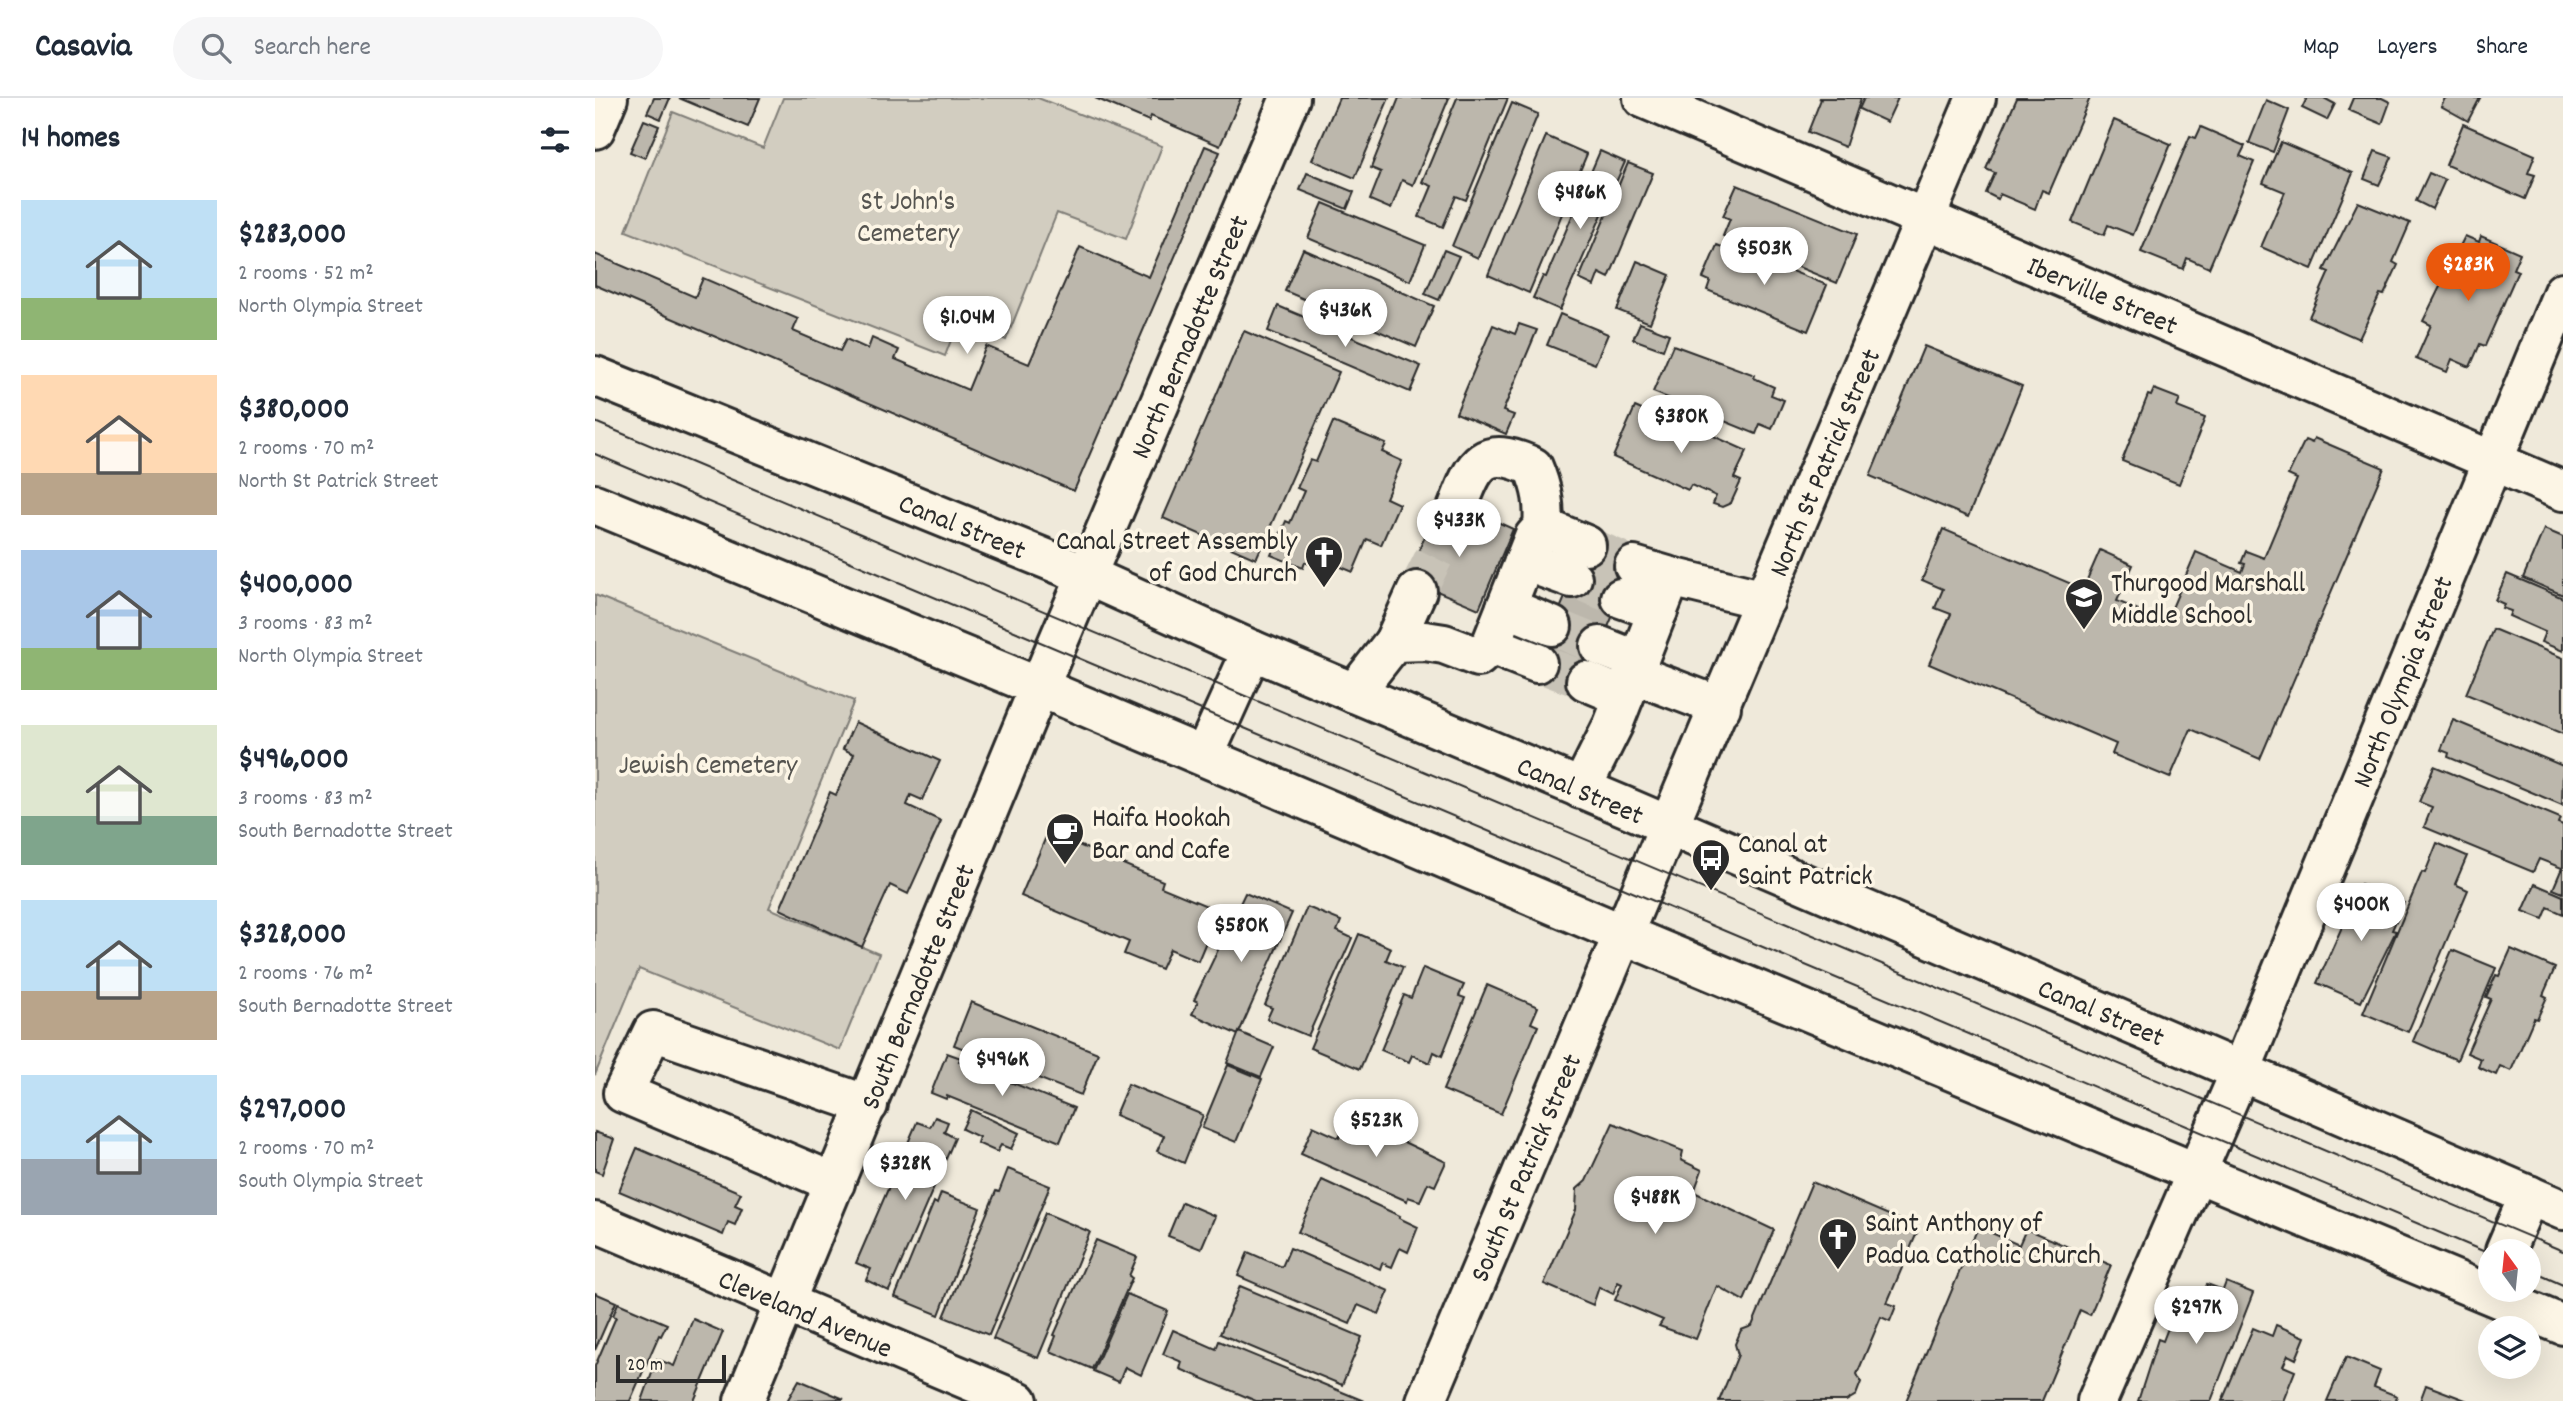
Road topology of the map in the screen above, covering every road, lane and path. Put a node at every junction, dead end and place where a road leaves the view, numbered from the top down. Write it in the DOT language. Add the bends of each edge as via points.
graph roads {
  1 [pos="608,98"];
  2 [pos="1290,98"];
  3 [pos="1643,98"];
  4 [pos="1976,98"];
  5 [pos="595,129"];
  6 [pos="1926,217"];
  7 [pos="2563,292"];
  8 [pos="595,376"];
  9 [pos="2491,461"];
  10 [pos="2563,491"];
  11 [pos="595,504"];
  12 [pos="1453,519"];
  13 [pos="1543,527"];
  14 [pos="1524,561"];
  15 [pos="1086,575"];
  16 [pos="1627,582"];
  17 [pos="1417,591"];
  18 [pos="1664,594"];
  19 [pos="1765,600"];
  20 [pos="1506,607"];
  21 [pos="1552,626"];
  22 [pos="1394,642"];
  23 [pos="1491,645"];
  24 [pos="1252,650"];
  25 [pos="1537,663"];
  26 [pos="1593,664"];
  27 [pos="1632,677"];
  28 [pos="1039,687"];
  29 [pos="1354,693"];
  30 [pos="1721,708"];
  31 [pos="1204,756"];
  32 [pos="1581,789"];
  33 [pos="1671,826"];
  34 [pos="1622,933"];
  35 [pos="2241,1070"];
  36 [pos="867,1104"];
  37 [pos="2197,1172"];
  38 [pos="835,1183"];
  39 [pos="2529,1195"];
  40 [pos="2563,1210"];
  41 [pos="595,1222"];
  42 [pos="2510,1239"];
  43 [pos="2478,1287"];
  44 [pos="2513,1302"];
  45 [pos="785,1303"];
  46 [pos="2563,1325"];
  47 [pos="744,1401"];
  48 [pos="1018,1401"];
  49 [pos="1426,1401"];
  50 [pos="2097,1401"];
  1 -- 5 [label="street"];
  2 -- 15 [label="street, North Bernadotte Street"];
  3 -- 6 [label="street, Iberville Street"];
  4 -- 6 [label="street, North St Patrick Street"];
  6 -- 9 [label="street, Iberville Street"];
  6 -- 19 [label="street, North St Patrick Street"];
  7 -- 9 [label="street, North Olympia Street"];
  8 -- 15 [label="street, Canal Street"];
  9 -- 10 [label="street, Iberville Street"];
  9 -- 35 [label="street, North Olympia Street"];
  11 -- 28 [label="street"];
  12 -- 13 [label="street" via="1475,467 1483,460 1513,457 1533,467 1545,508"];
  13 -- 14 [label="street"];
  13 -- 14 [label="street" via="1579,561"];
  14 -- 20 [label="street"];
  15 -- 24 [label="street, Canal Street"];
  15 -- 28 [label="street, North Bernadotte Street"];
  16 -- 18 [label="street"];
  17 -- 22 [label="street"];
  18 -- 19 [label="street"];
  18 -- 27 [label="street"];
  19 -- 30 [label="street, North St Patrick Street"];
  20 -- 21 [label="street"];
  20 -- 23 [label="street"];
  22 -- 23 [label="street" via="1444,644 1479,657"];
  22 -- 29 [label="street"];
  23 -- 25 [label="street"];
  24 -- 29 [label="street, Canal Street"];
  24 -- 31 [label="street"];
  26 -- 27 [label="street"];
  27 -- 30 [label="street"];
  27 -- 32 [label="street"];
  28 -- 31 [label="street"];
  28 -- 36 [label="street, South Bernadotte Street"];
  29 -- 32 [label="street, Canal Street"];
  30 -- 33 [label="street, North St Patrick Street"];
  31 -- 34 [label="street"];
  32 -- 33 [label="street, Canal Street"];
  33 -- 34 [label="street, South St Patrick Street"];
  33 -- 35 [label="street, Canal Street"];
  34 -- 37 [label="street"];
  34 -- 49 [label="street, South St Patrick Street"];
  35 -- 37 [label="street, North Olympia Street"];
  35 -- 39 [label="street, Canal Street"];
  36 -- 38 [label="street, South Bernadotte Street"];
  36 -- 38 [label="street" via="653,1031 623,1093"];
  37 -- 43 [label="street"];
  37 -- 50 [label="street, North Olympia Street"];
  38 -- 45 [label="street, South Bernadotte Street"];
  39 -- 40 [label="street, Canal Street"];
  39 -- 42 [label="street"];
  41 -- 45 [label="street, Cleveland Avenue"];
  44 -- 46 [label="street"];
  45 -- 47 [label="street, South Bernadotte Street"];
  45 -- 48 [label="street, Cleveland Avenue"];
}
